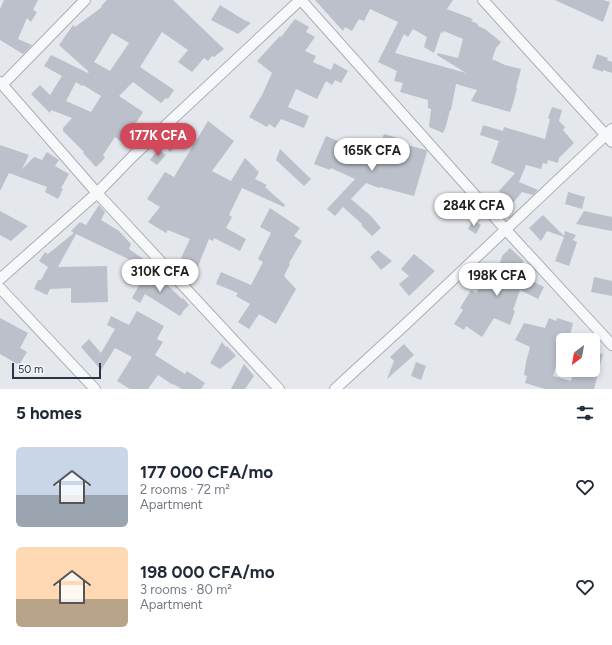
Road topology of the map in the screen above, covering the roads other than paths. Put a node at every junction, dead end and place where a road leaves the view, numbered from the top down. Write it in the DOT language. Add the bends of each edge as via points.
graph roads {
  1 [pos="85,0"];
  2 [pos="301,0"];
  3 [pos="482,0"];
  4 [pos="1,84"];
  5 [pos="610,135"];
  6 [pos="97,192"];
  7 [pos="506,230"];
  8 [pos="0,279"];
  9 [pos="0,288"];
  10 [pos="612,345"];
  11 [pos="95,389"];
  12 [pos="279,389"];
  13 [pos="334,389"];
  1 -- 4 [label="street"];
  2 -- 6 [label="street"];
  2 -- 7 [label="street"];
  3 -- 5 [label="street"];
  4 -- 6 [label="street"];
  5 -- 7 [label="street"];
  6 -- 8 [label="street"];
  6 -- 12 [label="street"];
  7 -- 10 [label="street"];
  7 -- 13 [label="street"];
  9 -- 11 [label="street"];
}
